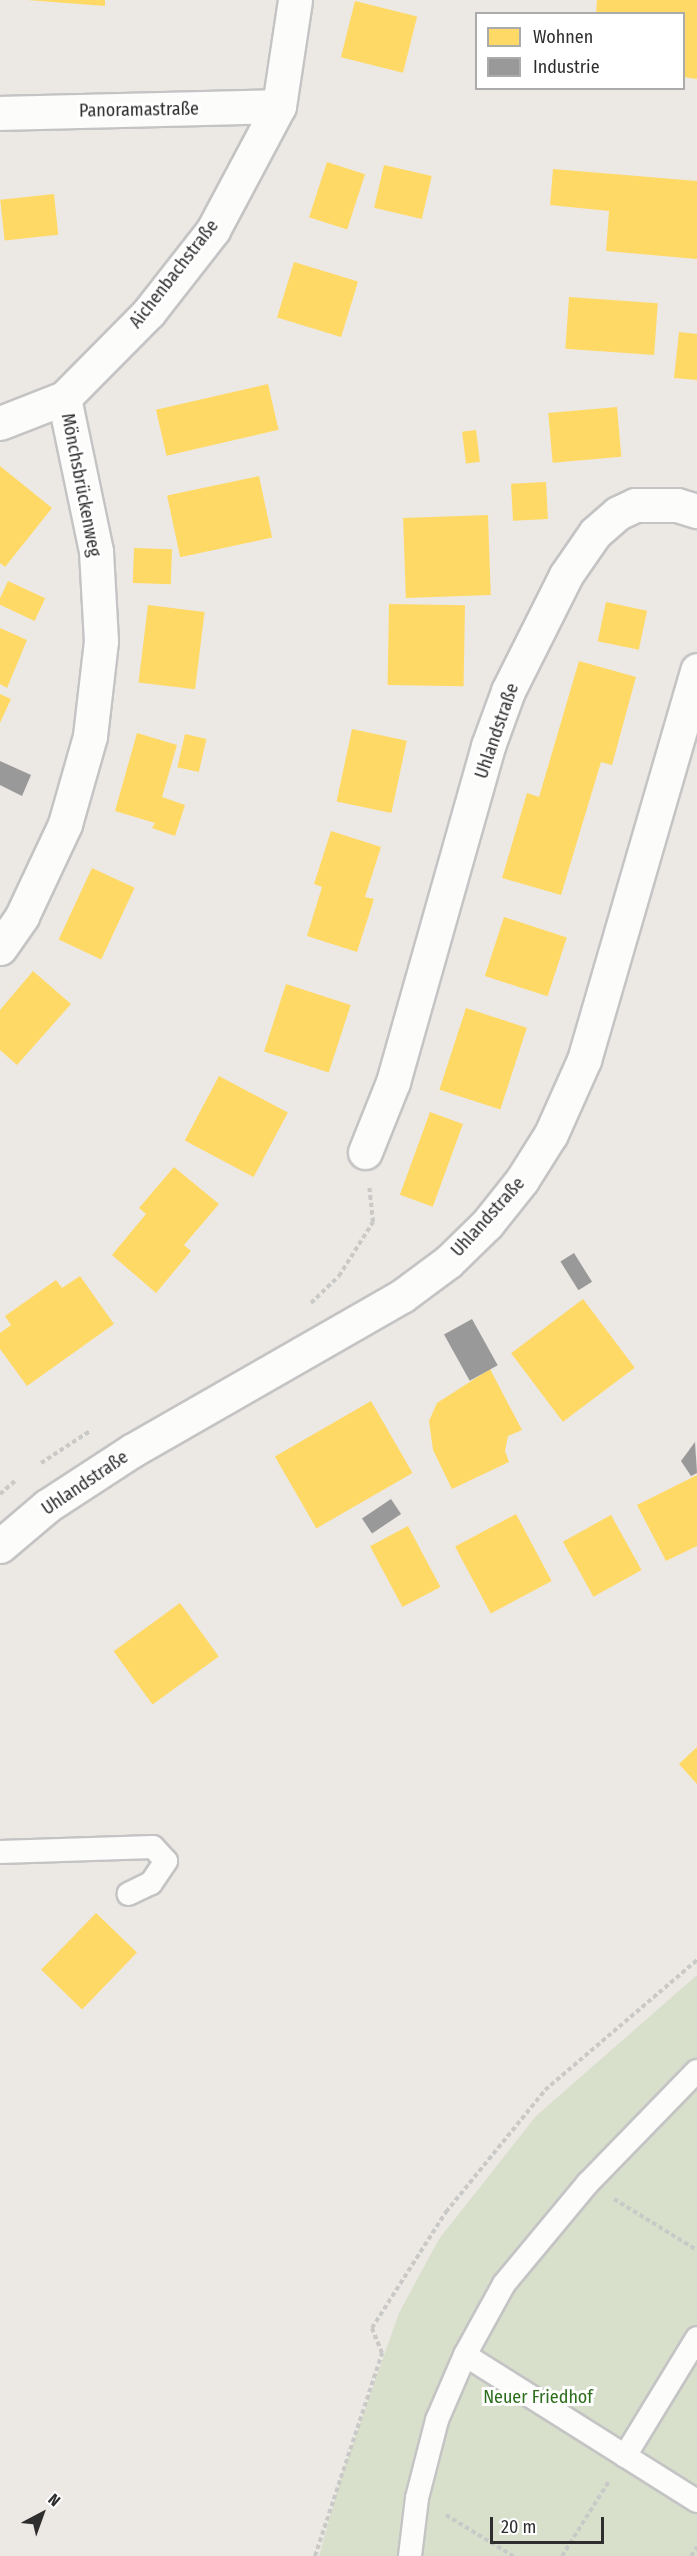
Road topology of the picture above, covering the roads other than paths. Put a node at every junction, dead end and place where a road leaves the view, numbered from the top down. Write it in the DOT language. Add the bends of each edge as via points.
graph roads {
  1 [pos="295,0"];
  2 [pos="279,106"];
  3 [pos="0,113"];
  4 [pos="64,398"];
  5 [pos="0,423"];
  6 [pos="697,511"];
  7 [pos="697,670"];
  8 [pos="0,948"];
  9 [pos="365,1152"];
  10 [pos="0,1546"];
  11 [pos="0,1852"];
  12 [pos="128,1894"];
  13 [pos="697,2071"];
  14 [pos="697,2338"];
  15 [pos="465,2355"];
  16 [pos="625,2456"];
  17 [pos="697,2501"];
  18 [pos="410,2556"];
  1 -- 2 [label="street, Aichenbachstraße"];
  2 -- 3 [label="street, Panoramastraße"];
  2 -- 4 [label="street, Aichenbachstraße" via="213,230 148,312"];
  4 -- 5 [label="street, Aichenbachstraße"];
  4 -- 8 [label="street, Mönchsbrückenweg" via="96,551 101,641 90,736 66,824 22,916"];
  6 -- 9 [label="street, Uhlandstraße" via="676,505 635,505 618,513 595,533 567,575 508,691 488,746 393,1082"];
  7 -- 10 [label="street, Uhlandstraße" via="584,1060 551,1134 522,1180 487,1224 448,1262 402,1296 133,1450 47,1506"];
  11 -- 12 [label="lane" via="153,1846 166,1861 151,1883"];
  13 -- 15 [label="lane" via="588,2183 504,2284"];
  14 -- 16 [label="lane"];
  15 -- 16 [label="lane"];
  15 -- 18 [label="lane" via="437,2420 417,2498"];
  16 -- 17 [label="lane"];
}
